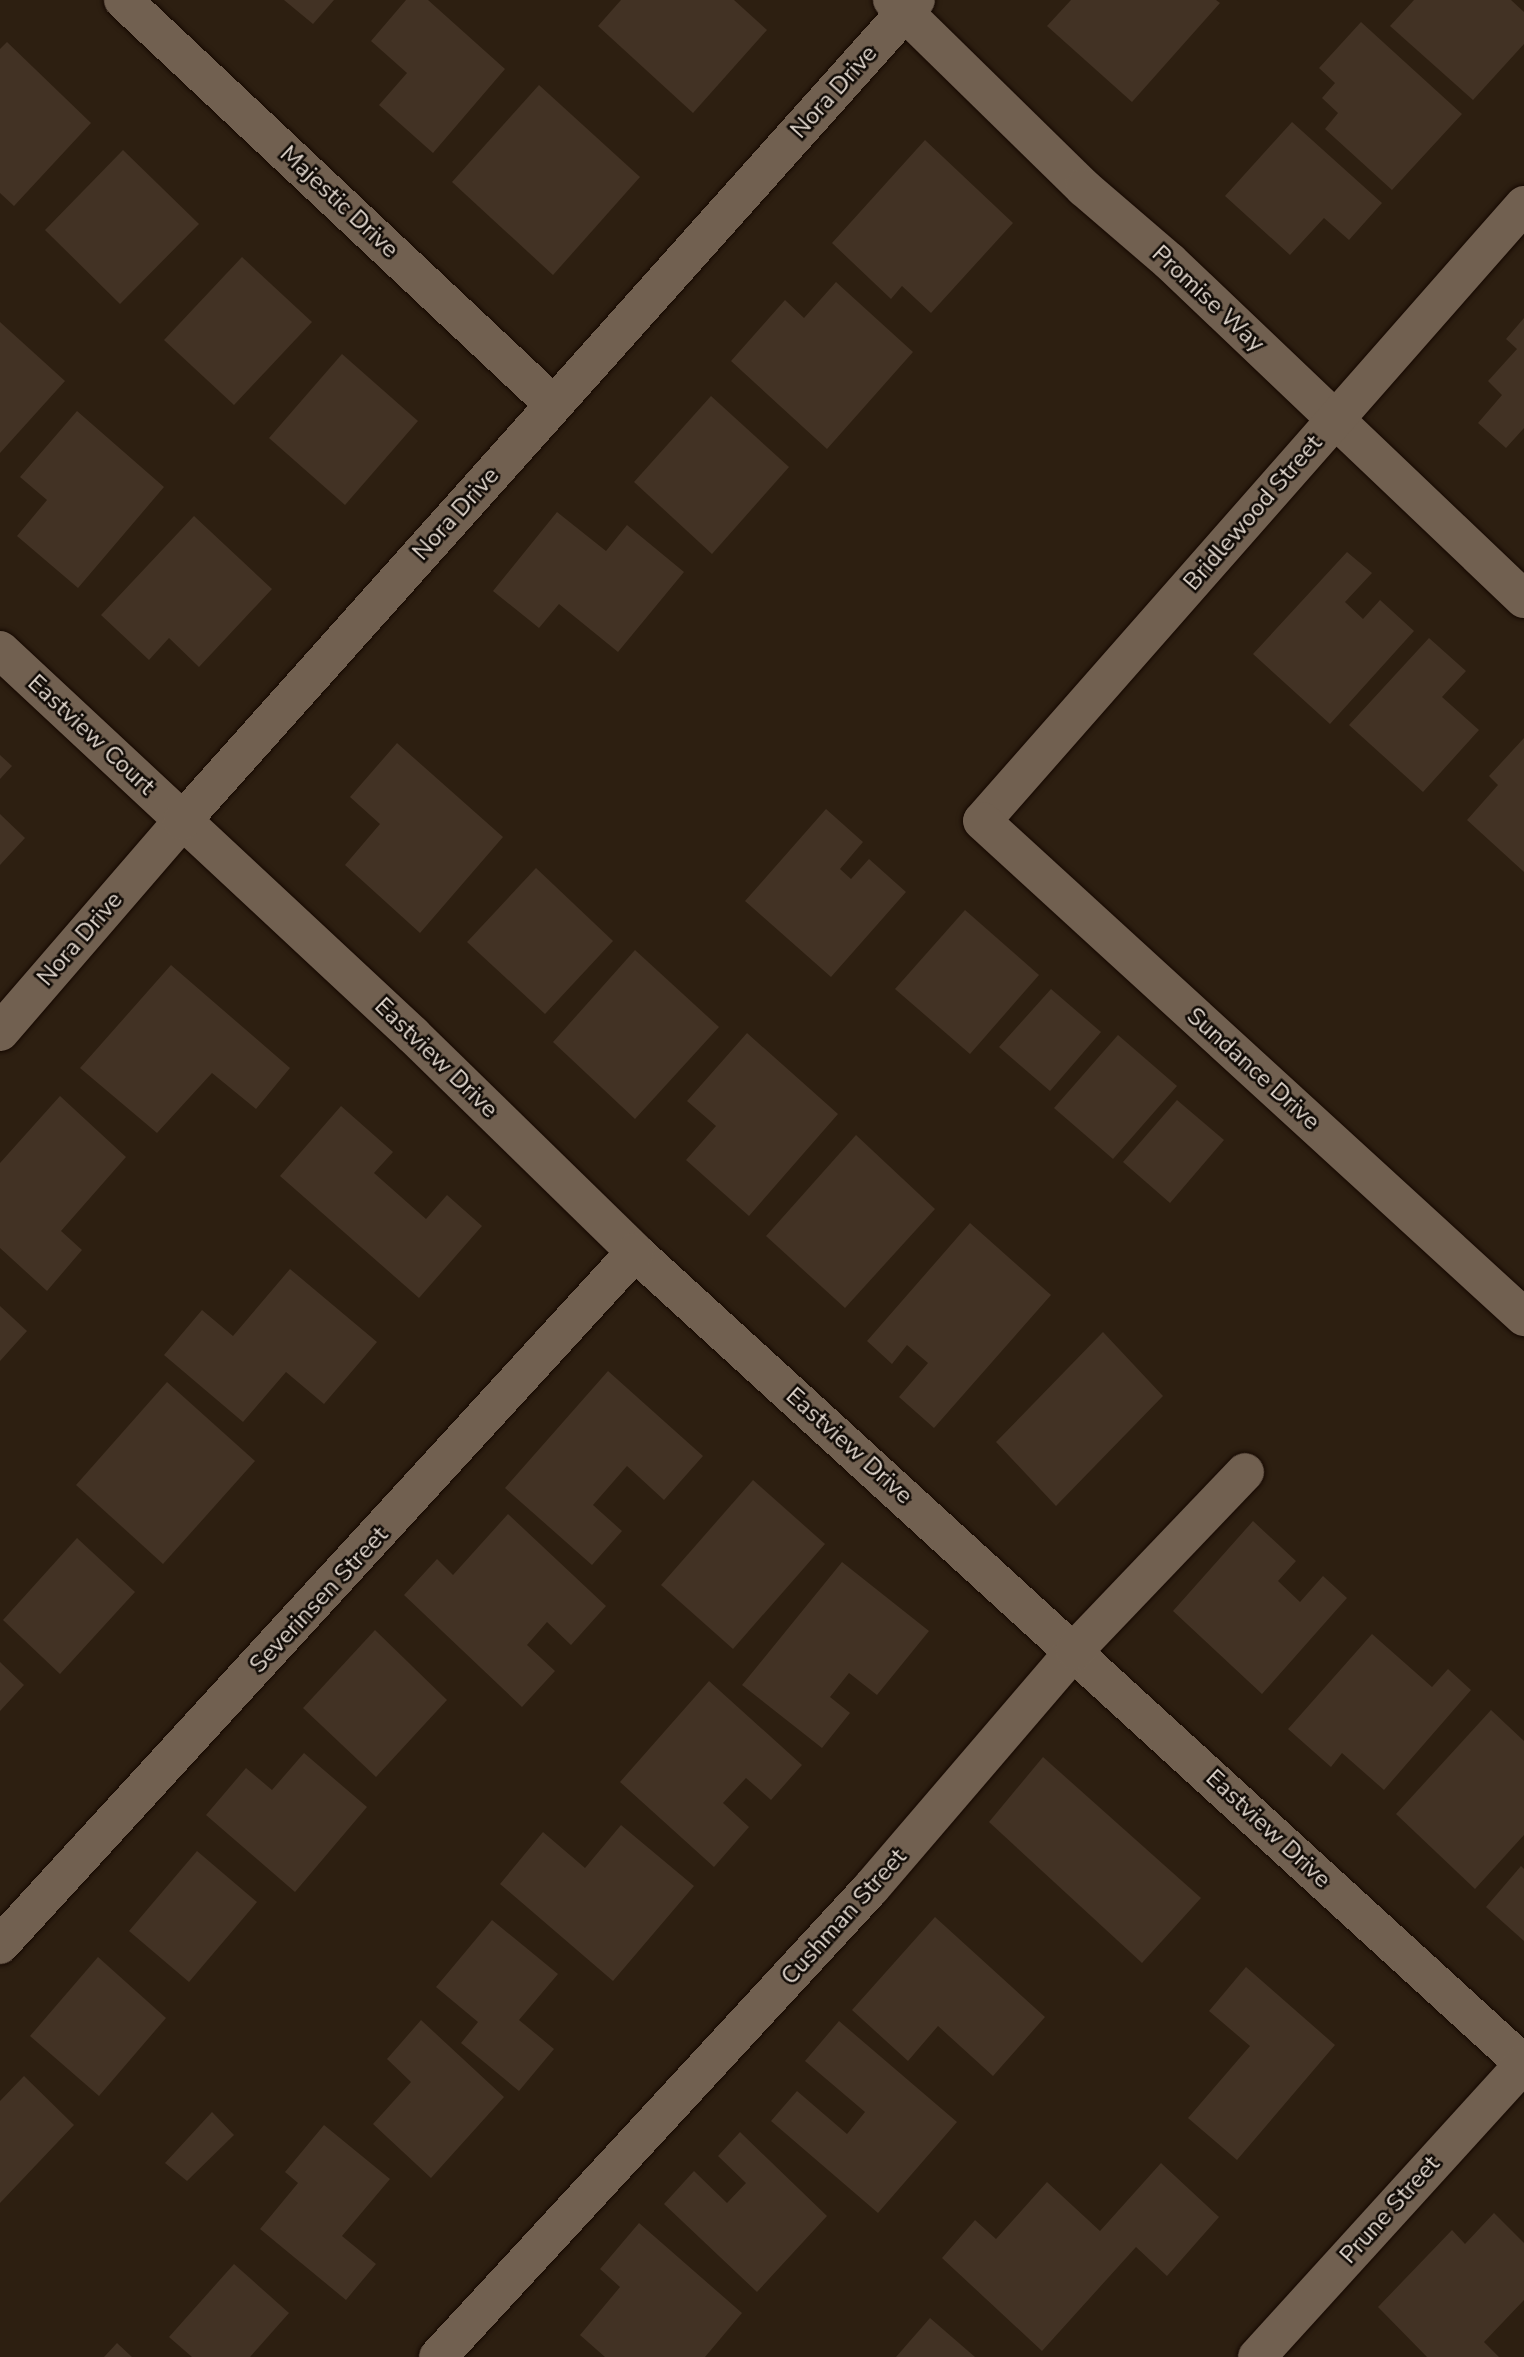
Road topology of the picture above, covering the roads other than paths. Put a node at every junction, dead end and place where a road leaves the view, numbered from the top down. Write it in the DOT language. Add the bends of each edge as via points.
graph roads {
  1 [pos="123,0"];
  2 [pos="905,4"];
  3 [pos="1524,205"];
  4 [pos="554,405"];
  5 [pos="1335,419"];
  6 [pos="1524,599"];
  7 [pos="0,650"];
  8 [pos="182,821"];
  9 [pos="982,821"];
  10 [pos="0,1032"];
  11 [pos="635,1252"];
  12 [pos="1524,1317"];
  13 [pos="1245,1472"];
  14 [pos="1074,1650"];
  15 [pos="0,1945"];
  16 [pos="1524,2064"];
  17 [pos="438,2357"];
  18 [pos="1257,2357"];
  1 -- 4 [label="street, Majestic Drive"];
  2 -- 4 [label="street, Nora Drive"];
  2 -- 5 [label="street, Promise Way" via="1084,188 1169,261"];
  3 -- 5 [label="street, Bridlewood Street"];
  4 -- 8 [label="street, Nora Drive"];
  5 -- 6 [label="street, Promise Way"];
  5 -- 9 [label="street, Bridlewood Street"];
  7 -- 8 [label="street, Eastview Court"];
  8 -- 10 [label="street, Nora Drive"];
  8 -- 11 [label="street, Eastview Drive" via="413,1035"];
  9 -- 12 [label="street, Sundance Drive"];
  11 -- 14 [label="street, Eastview Drive"];
  11 -- 15 [label="street, Severinsen Street"];
  13 -- 14 [label="street, Cushman Street"];
  14 -- 16 [label="street, Eastview Drive"];
  14 -- 17 [label="street, Cushman Street" via="862,1898"];
  16 -- 18 [label="street, Prune Street"];
}
